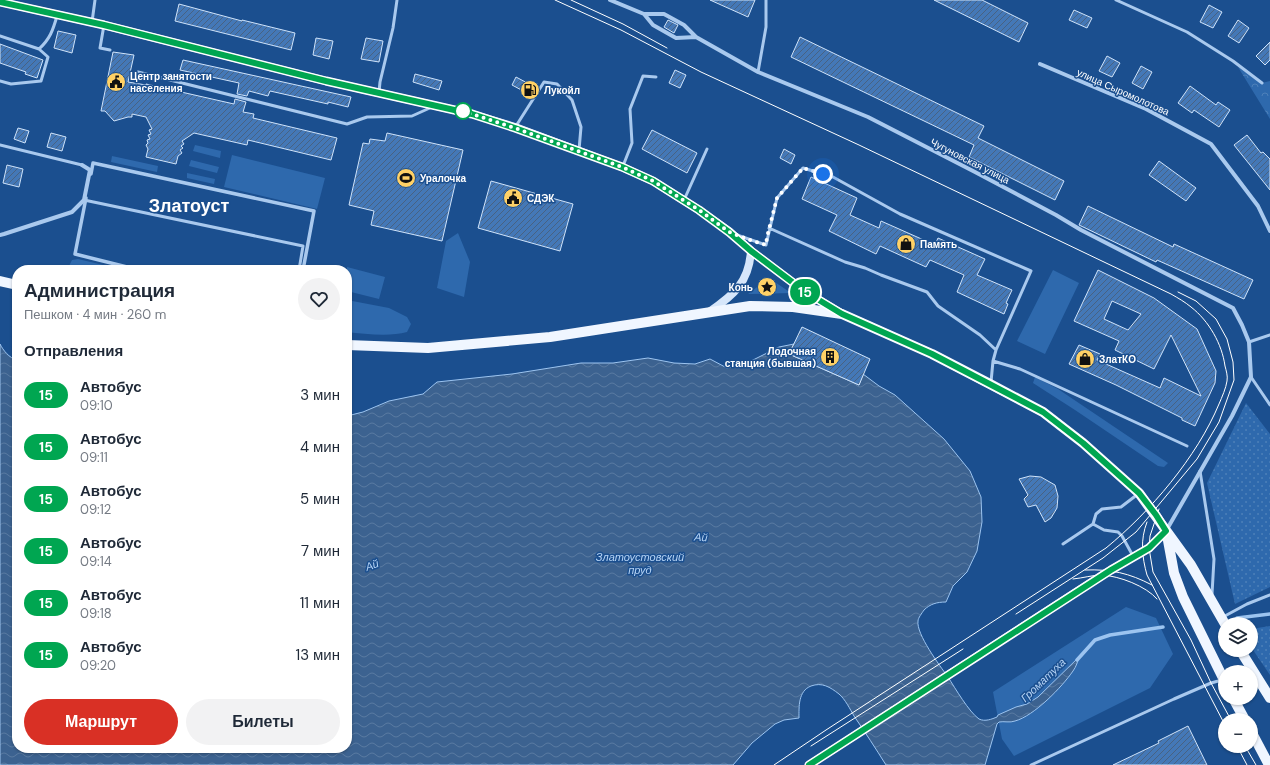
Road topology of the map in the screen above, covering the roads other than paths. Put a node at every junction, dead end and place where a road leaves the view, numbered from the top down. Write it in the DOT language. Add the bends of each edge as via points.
graph roads {
  1 [pos="95,0"];
  2 [pos="397,0"];
  3 [pos="610,0"];
  4 [pos="766,0"];
  5 [pos="1116,0"];
  6 [pos="0,2"];
  7 [pos="644,14"];
  8 [pos="57,15"];
  9 [pos="92,22"];
  10 [pos="104,25"];
  11 [pos="0,36"];
  12 [pos="696,37"];
  13 [pos="39,49"];
  14 [pos="110,50"];
  15 [pos="1040,64"];
  16 [pos="138,72"];
  17 [pos="758,72"];
  18 [pos="656,77"];
  19 [pos="0,81"];
  20 [pos="1262,83"];
  21 [pos="379,93"];
  22 [pos="435,105"];
  23 [pos="515,128"];
  24 [pos="0,145"];
  25 [pos="707,149"];
  26 [pos="578,152"];
  27 [pos="82,165"];
  28 [pos="622,167"];
  29 [pos="85,200"];
  30 [pos="683,200"];
  31 [pos="769,228"];
  32 [pos="1270,231"];
  33 [pos="729,232"];
  34 [pos="0,235"];
  35 [pos="751,251"];
  36 [pos="120,265"];
  37 [pos="300,265"];
  38 [pos="304,265"];
  39 [pos="0,281"];
  40 [pos="12,284"];
  41 [pos="707,313"];
  42 [pos="842,314"];
  43 [pos="1270,335"];
  44 [pos="1249,342"];
  45 [pos="352,345"];
  46 [pos="996,350"];
  47 [pos="993,361"];
  48 [pos="1251,377"];
  49 [pos="990,384"];
  50 [pos="1270,405"];
  51 [pos="1187,446"];
  52 [pos="1200,471"];
  53 [pos="1139,493"];
  54 [pos="1094,524"];
  55 [pos="1166,531"];
  56 [pos="1063,544"];
  57 [pos="1133,557"];
  58 [pos="1270,595"];
  59 [pos="1212,600"];
  60 [pos="1221,617"];
  61 [pos="1229,617"];
  62 [pos="1244,657"];
  63 [pos="1218,668"];
  64 [pos="1218,682"];
  65 [pos="1270,698"];
  66 [pos="1258,744"];
  67 [pos="809,765"];
  68 [pos="1031,765"];
  69 [pos="1269,765"];
  1 -- 9 [label="lane"];
  2 -- 21 [label="lane"];
  3 -- 7 [label="street, Чугуновская улица"];
  4 -- 17 [label="lane" via="766,27"];
  5 -- 20 [label="lane" via="1188,32"];
  6 -- 8 [label="main road"];
  7 -- 12 [label="street, Чугуновская улица" via="664,14 684,25"];
  7 -- 12 [label="street, Чугуновская улица" via="653,25 676,38"];
  8 -- 9 [label="main road"];
  8 -- 13 [label="lane" via="47,41"];
  9 -- 10 [label="main road"];
  10 -- 14 [label="lane" via="100,48"];
  10 -- 21 [label="main road"];
  11 -- 13 [label="lane"];
  12 -- 17 [label="street, Чугуновская улица"];
  13 -- 19 [label="lane" via="48,57 42,81 11,84"];
  15 -- 32 [label="street, улица Сыромолотова" via="1146,109 1211,144 1258,206"];
  16 -- 22 [label="lane" via="347,124 367,117 412,116"];
  17 -- 44 [label="street, Чугуновская улица" via="868,117 1233,308"];
  18 -- 28 [label="lane" via="643,76 630,109 632,144"];
  21 -- 22 [label="main road"];
  22 -- 23 [label="main road"];
  23 -- 26 [label="main road"];
  23 -- 26 [label="lane" via="544,82 557,84 572,100 581,127"];
  24 -- 27 [label="lane"];
  25 -- 30 [label="lane"];
  26 -- 28 [label="main road"];
  27 -- 29 [label="street" via="90,170"];
  28 -- 30 [label="main road" via="653,181"];
  29 -- 34 [label="street" via="72,212"];
  29 -- 36 [label="street" via="75,254"];
  29 -- 37 [label="lane" via="303,246"];
  29 -- 38 [label="street" via="93,163 314,211"];
  30 -- 33 [label="main road"];
  31 -- 33 [label="lane" via="766,245"];
  31 -- 46 [label="lane" via="845,262 927,292 938,306 980,335"];
  31 -- 46 [label="lane" via="777,198 803,168 833,178 900,214 1031,272"];
  33 -- 35 [label="main road"];
  35 -- 41 [label="main road" via="750,266 740,286 724,302"];
  35 -- 42 [label="main road" via="804,291"];
  39 -- 40 [label="main road"];
  41 -- 42 [label="main road" via="750,306 793,307"];
  41 -- 45 [label="main road" via="550,338 428,348"];
  42 -- 49 [label="main road" via="932,354"];
  43 -- 44 [label="lane"];
  44 -- 48 [label="street"];
  46 -- 47 [label="lane"];
  47 -- 49 [label="lane"];
  47 -- 51 [label="lane" via="1020,369"];
  48 -- 50 [label="lane"];
  48 -- 52 [label="street"];
  49 -- 53 [label="main road" via="1043,412 1083,443"];
  52 -- 55 [label="street"];
  52 -- 59 [label="lane" via="1214,559"];
  53 -- 54 [label="lane" via="1121,507 1102,509 1096,514"];
  53 -- 55 [label="main road"];
  54 -- 56 [label="lane"];
  54 -- 57 [label="lane" via="1104,530 1118,532"];
  55 -- 57 [label="main road" via="1149,548"];
  55 -- 59 [label="main road"];
  55 -- 63 [label="main road" via="1174,573"];
  57 -- 67 [label="main road"];
  58 -- 61 [label="lane" via="1247,604"];
  59 -- 60 [label="main road"];
  62 -- 65 [label="main road"];
  64 -- 68 [label="lane" via="1174,699"];
  66 -- 69 [label="main road"];
}
